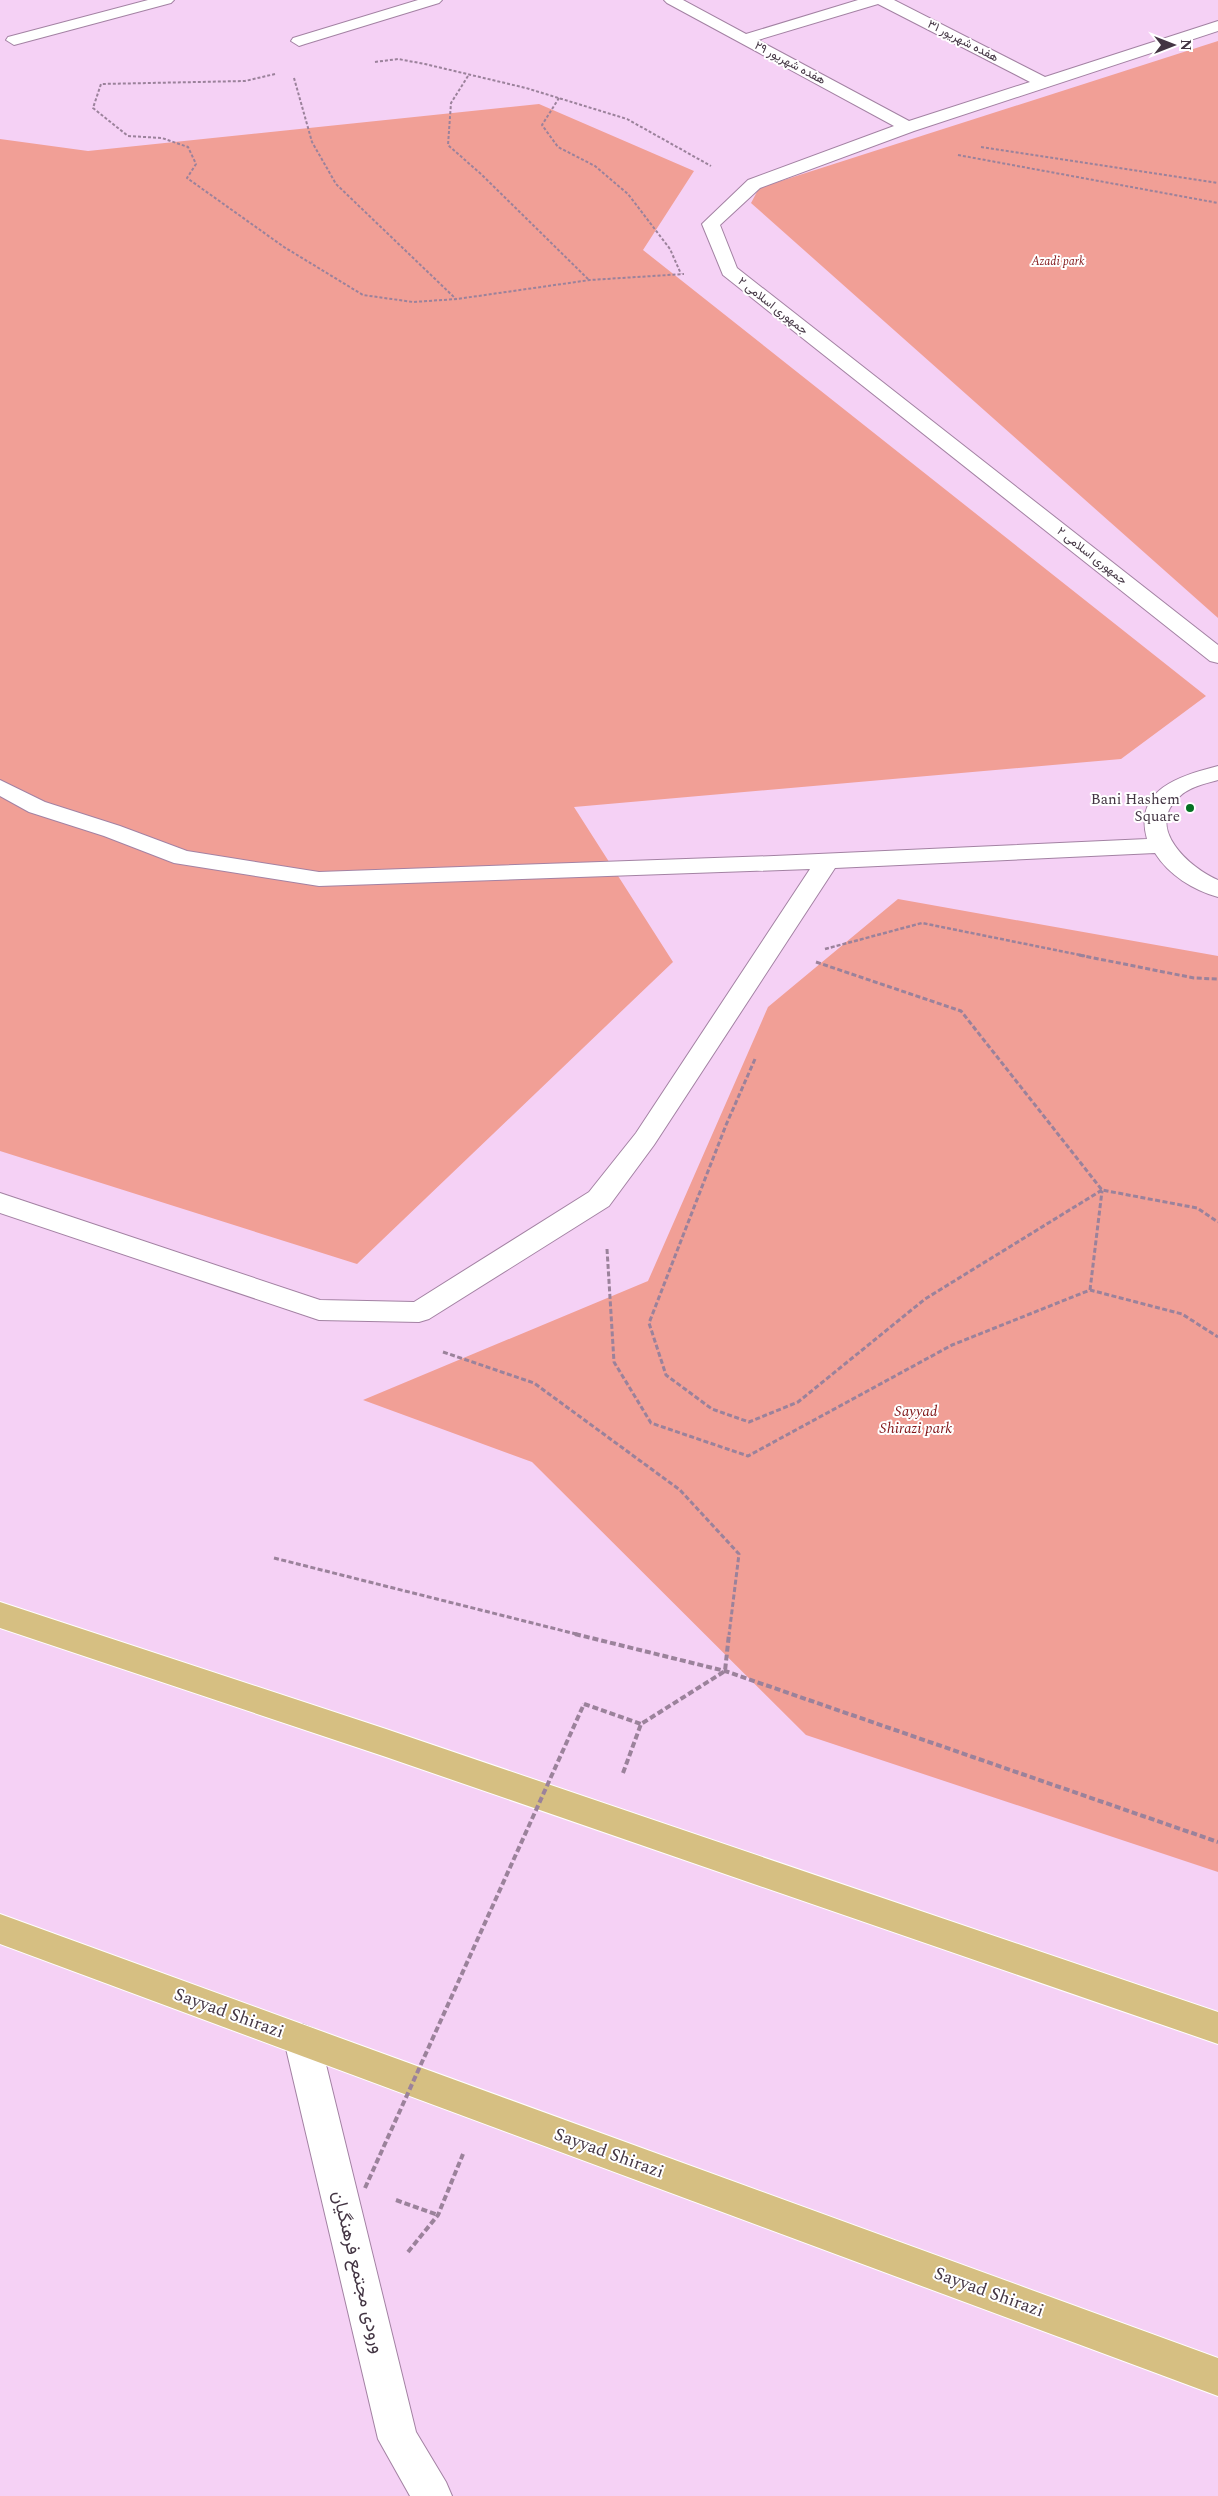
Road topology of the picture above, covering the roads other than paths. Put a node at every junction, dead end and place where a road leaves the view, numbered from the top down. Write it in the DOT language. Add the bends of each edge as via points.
graph roads {
  1 [pos="166,0"];
  2 [pos="434,0"];
  3 [pos="672,0"];
  4 [pos="874,0"];
  5 [pos="882,0"];
  6 [pos="1218,26"];
  7 [pos="745,39"];
  8 [pos="14,40"];
  9 [pos="299,41"];
  10 [pos="1043,82"];
  11 [pos="908,127"];
  12 [pos="1218,656"];
  13 [pos="1218,773"];
  14 [pos="0,788"];
  15 [pos="1160,846"];
  16 [pos="827,861"];
  17 [pos="1218,888"];
  18 [pos="0,1203"];
  19 [pos="0,1615"];
  20 [pos="0,1929"];
  21 [pos="1218,2028"];
  22 [pos="302,2040"];
  23 [pos="1218,2376"];
  24 [pos="432,2496"];
  1 -- 8 [label="street"];
  2 -- 9 [label="street"];
  3 -- 7 [label="street, هفده شهریور ۲۹"];
  4 -- 7 [label="street"];
  5 -- 10 [label="street, هفده شهریور ۳۱"];
  6 -- 10 [label="street, جمهوری اسلامی ۲"];
  7 -- 11 [label="street, هفده شهریور ۲۹"];
  10 -- 11 [label="street, جمهوری اسلامی ۲"];
  11 -- 12 [label="street, جمهوری اسلامی ۲" via="754,184 711,224 729,271"];
  13 -- 15 [label="street" via="1188,781 1164,798 1154,820"];
  14 -- 16 [label="street" via="37,807 182,858 319,879"];
  15 -- 16 [label="street"];
  15 -- 17 [label="street" via="1182,869"];
  16 -- 18 [label="street" via="645,1139 599,1199 419,1312 319,1310"];
  19 -- 21 [label="main road" via="386,1743"];
  20 -- 22 [label="main road, Sayyad Shirazi"];
  22 -- 23 [label="main road, Sayyad Shirazi"];
  22 -- 24 [label="street, ورودی مجتمع فرهنگیان" via="398,2439"];
}
